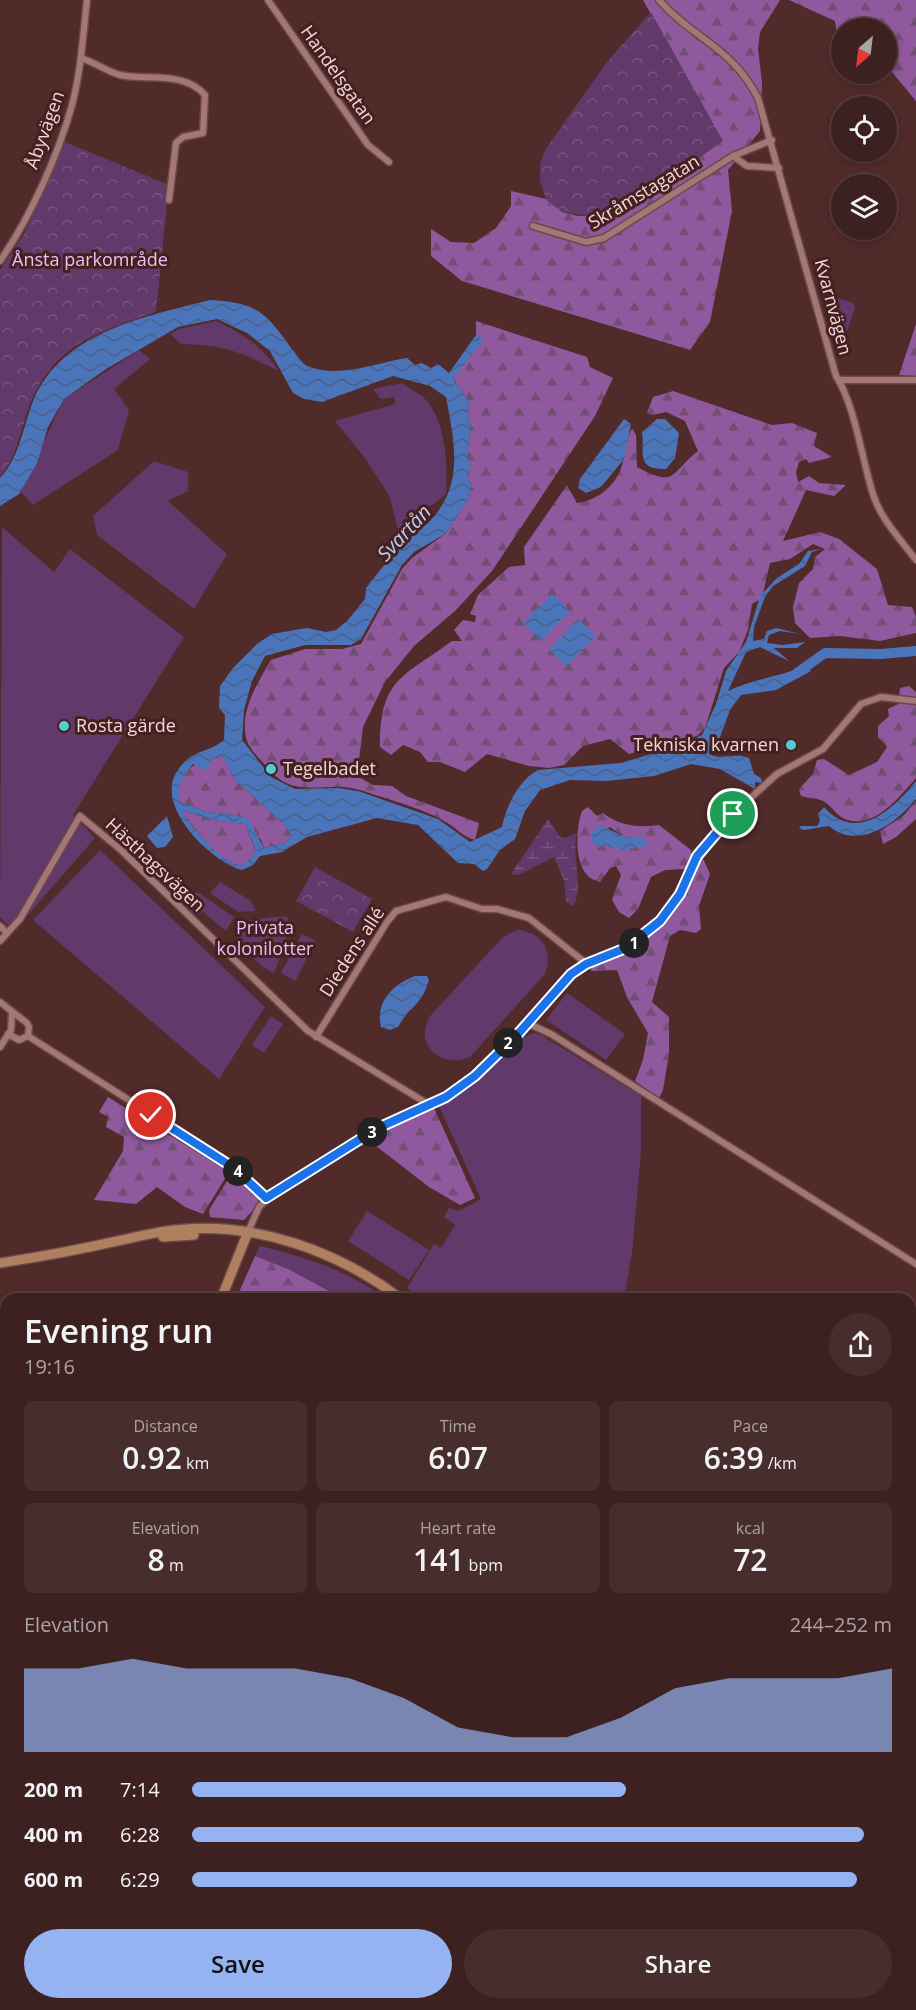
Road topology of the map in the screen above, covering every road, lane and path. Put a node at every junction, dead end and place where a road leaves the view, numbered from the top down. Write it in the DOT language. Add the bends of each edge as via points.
graph roads {
  1 [pos="87,0"];
  2 [pos="268,0"];
  3 [pos="659,0"];
  4 [pos="81,58"];
  5 [pos="772,140"];
  6 [pos="733,156"];
  7 [pos="389,162"];
  8 [pos="779,168"];
  9 [pos="169,200"];
  10 [pos="533,226"];
  11 [pos="0,261"];
  12 [pos="839,380"];
  13 [pos="916,381"];
  14 [pos="916,560"];
  15 [pos="916,701"];
  16 [pos="0,926"];
  17 [pos="7,933"];
  18 [pos="0,941"];
  19 [pos="586,964"];
  20 [pos="0,1002"];
  21 [pos="12,1012"];
  22 [pos="527,1023"];
  23 [pos="8,1034"];
  24 [pos="28,1036"];
  25 [pos="316,1037"];
  26 [pos="0,1047"];
  27 [pos="428,1104"];
  28 [pos="266,1198"];
  29 [pos="247,1234"];
  30 [pos="2,1263"];
  31 [pos="916,1264"];
  32 [pos="223,1293"];
  33 [pos="391,1293"];
  1 -- 4 [label="street, Åbyvägen"];
  2 -- 7 [label="street, Handelsgatan" via="368,145"];
  3 -- 5 [label="street, Kvarnvägen" via="731,59 750,82"];
  4 -- 9 [label="street" via="122,75 174,79 205,95 203,133 176,142"];
  4 -- 11 [label="street, Åbyvägen" via="60,142 27,216"];
  5 -- 6 [label="street, Skråmstagatan"];
  5 -- 8 [label="street, Kvarnvägen"];
  6 -- 8 [label="street" via="747,166"];
  6 -- 10 [label="street, Skråmstagatan" via="597,241 586,242"];
  8 -- 12 [label="street, Kvarnvägen"];
  12 -- 13 [label="street"];
  12 -- 14 [label="street, Kvarnvägen" via="874,498"];
  15 -- 19 [label="street" via="881,697 861,704 823,749 777,774 733,814 697,856 680,894 660,921 626,948"];
  16 -- 17 [label="street"];
  17 -- 18 [label="street"];
  17 -- 25 [label="street, Hästhagsvägen" via="20,919 80,816 120,849"];
  19 -- 22 [label="street" via="567,978"];
  19 -- 25 [label="street, Diedens allé" via="539,924 518,914 482,909 446,897 422,902 396,911 387,922"];
  20 -- 21 [label="street"];
  21 -- 23 [label="street"];
  21 -- 24 [label="street" via="27,1023"];
  22 -- 27 [label="street" via="467,1082"];
  22 -- 31 [label="street" via="551,1034"];
  23 -- 24 [label="street" via="19,1040"];
  23 -- 26 [label="street"];
  24 -- 28 [label="street" via="225,1161"];
  25 -- 27 [label="street, Hästhagsvägen"];
  27 -- 28 [label="street" via="378,1128"];
  28 -- 29 [label="street"];
  29 -- 30 [label="main road" via="116,1242"];
  29 -- 32 [label="main road"];
  29 -- 33 [label="main road" via="348,1266"];
}
